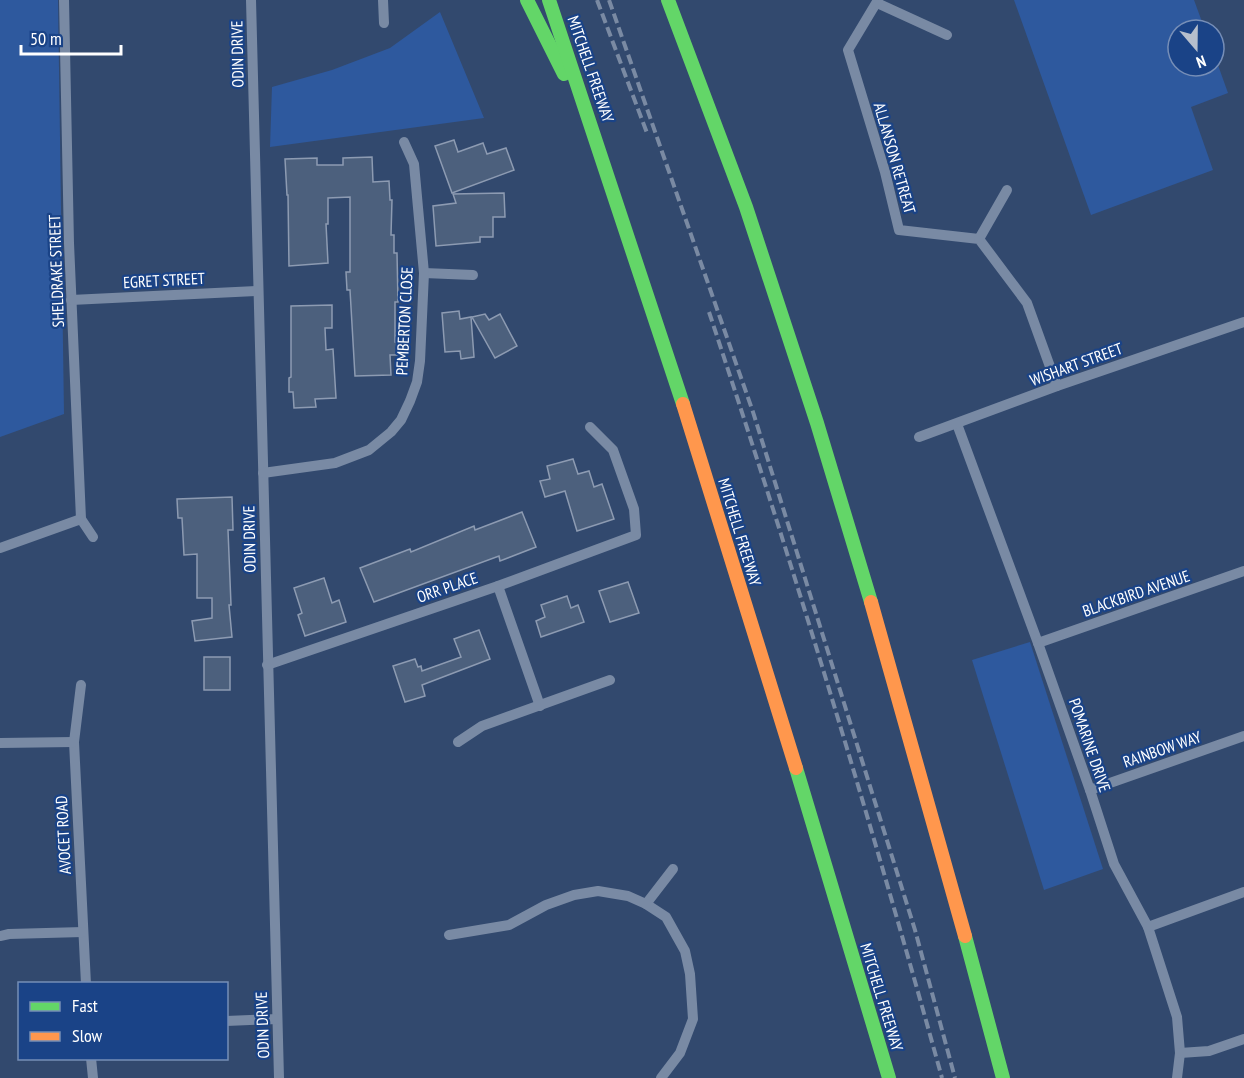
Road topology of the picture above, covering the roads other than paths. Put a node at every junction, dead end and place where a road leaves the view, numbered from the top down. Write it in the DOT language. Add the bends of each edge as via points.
graph roads {
  1 [pos="64,0"];
  2 [pos="251,0"];
  3 [pos="383,0"];
  4 [pos="527,0"];
  5 [pos="549,0"];
  6 [pos="668,0"];
  7 [pos="877,2"];
  8 [pos="384,23"];
  9 [pos="947,35"];
  10 [pos="404,142"];
  11 [pos="601,149"];
  12 [pos="1007,190"];
  13 [pos="979,238"];
  14 [pos="424,273"];
  15 [pos="473,275"];
  16 [pos="258,291"];
  17 [pos="72,300"];
  18 [pos="1244,322"];
  19 [pos="1057,386"];
  20 [pos="957,424"];
  21 [pos="590,427"];
  22 [pos="919,437"];
  23 [pos="263,473"];
  24 [pos="81,519"];
  25 [pos="93,537"];
  26 [pos="0,548"];
  27 [pos="1244,571"];
  28 [pos="498,586"];
  29 [pos="1038,643"];
  30 [pos="267,665"];
  31 [pos="610,681"];
  32 [pos="81,685"];
  33 [pos="540,706"];
  34 [pos="1244,736"];
  35 [pos="74,742"];
  36 [pos="458,742"];
  37 [pos="0,743"];
  38 [pos="1090,790"];
  39 [pos="673,869"];
  40 [pos="1244,892"];
  41 [pos="646,904"];
  42 [pos="1148,927"];
  43 [pos="83,932"];
  44 [pos="449,935"];
  45 [pos="0,936"];
  46 [pos="86,982"];
  47 [pos="277,1019"];
  48 [pos="228,1021"];
  49 [pos="1244,1039"];
  50 [pos="1180,1053"];
  51 [pos="91,1060"];
  52 [pos="93,1078"];
  53 [pos="279,1078"];
  54 [pos="661,1078"];
  55 [pos="889,1078"];
  56 [pos="1003,1078"];
  57 [pos="1177,1078"];
  1 -- 17 [label="street, SHELDRAKE STREET"];
  2 -- 16 [label="street, ODIN DRIVE"];
  3 -- 8 [label="street"];
  4 -- 11 [label="highway"];
  5 -- 11 [label="highway, MITCHELL FREEWAY"];
  6 -- 56 [label="highway" via="746,205 816,418 956,900"];
  7 -- 9 [label="street"];
  7 -- 13 [label="street, ALLANSON RETREAT" via="848,50 900,230"];
  10 -- 14 [label="street, PEMBERTON CLOSE" via="414,164"];
  11 -- 55 [label="highway, MITCHELL FREEWAY" via="695,442"];
  12 -- 13 [label="street"];
  13 -- 19 [label="street" via="1027,303"];
  14 -- 15 [label="street"];
  14 -- 23 [label="street, PEMBERTON CLOSE" via="417,382 401,420 380,442 350,459"];
  16 -- 17 [label="street, EGRET STREET"];
  16 -- 23 [label="street, ODIN DRIVE"];
  17 -- 24 [label="street, SHELDRAKE STREET"];
  18 -- 19 [label="street, WISHART STREET"];
  19 -- 20 [label="street, WISHART STREET"];
  20 -- 22 [label="street, WISHART STREET"];
  20 -- 29 [label="street, POMARINE DRIVE"];
  21 -- 28 [label="street, ORR PLACE" via="613,450 634,509 636,535"];
  23 -- 30 [label="street, ODIN DRIVE"];
  24 -- 25 [label="street"];
  24 -- 26 [label="street"];
  27 -- 29 [label="street, BLACKBIRD AVENUE"];
  28 -- 30 [label="street, ORR PLACE"];
  28 -- 33 [label="street"];
  29 -- 38 [label="street, POMARINE DRIVE"];
  30 -- 47 [label="street, ODIN DRIVE"];
  31 -- 33 [label="street"];
  32 -- 35 [label="street, AVOCET ROAD"];
  33 -- 36 [label="street" via="482,726"];
  34 -- 38 [label="street, RAINBOW WAY"];
  35 -- 37 [label="street"];
  35 -- 43 [label="street, AVOCET ROAD"];
  38 -- 42 [label="street, POMARINE DRIVE" via="1114,864"];
  39 -- 41 [label="street"];
  40 -- 42 [label="street"];
  41 -- 44 [label="street" via="628,896 598,891 546,904 509,925"];
  41 -- 54 [label="street" via="666,917 685,951 690,974 693,1019 680,1053"];
  42 -- 50 [label="street, POMARINE DRIVE" via="1177,1017"];
  43 -- 45 [label="street"];
  43 -- 46 [label="street, AVOCET ROAD"];
  47 -- 48 [label="street"];
  47 -- 53 [label="street, ODIN DRIVE"];
  49 -- 50 [label="street" via="1209,1052"];
  50 -- 57 [label="street, POMARINE DRIVE"];
  51 -- 52 [label="street"];
}
